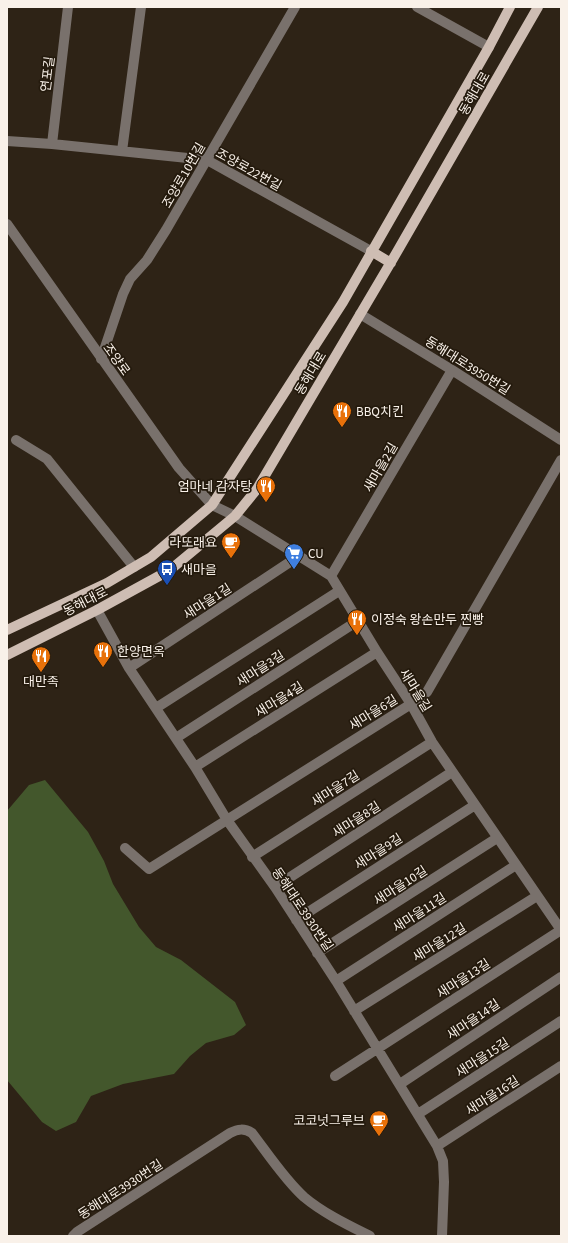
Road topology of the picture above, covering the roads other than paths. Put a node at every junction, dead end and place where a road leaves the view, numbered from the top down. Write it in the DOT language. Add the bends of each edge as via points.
graph roads {
  1 [pos="68,7"];
  2 [pos="141,7"];
  3 [pos="295,7"];
  4 [pos="418,7"];
  5 [pos="510,7"];
  6 [pos="538,7"];
  7 [pos="489,47"];
  8 [pos="7,141"];
  9 [pos="52,144"];
  10 [pos="122,151"];
  11 [pos="207,160"];
  12 [pos="7,224"];
  13 [pos="371,251"];
  14 [pos="390,263"];
  15 [pos="360,314"];
  16 [pos="101,359"];
  17 [pos="452,370"];
  18 [pos="16,440"];
  19 [pos="561,440"];
  20 [pos="561,460"];
  21 [pos="212,505"];
  22 [pos="235,516"];
  23 [pos="299,556"];
  24 [pos="134,567"];
  25 [pos="331,576"];
  26 [pos="339,591"];
  27 [pos="97,610"];
  28 [pos="359,620"];
  29 [pos="7,630"];
  30 [pos="377,652"];
  31 [pos="7,655"];
  32 [pos="129,668"];
  33 [pos="411,704"];
  34 [pos="156,708"];
  35 [pos="176,738"];
  36 [pos="432,742"];
  37 [pos="195,767"];
  38 [pos="452,772"];
  39 [pos="475,805"];
  40 [pos="227,820"];
  41 [pos="497,838"];
  42 [pos="125,848"];
  43 [pos="252,857"];
  44 [pos="516,865"];
  45 [pos="275,887"];
  46 [pos="537,896"];
  47 [pos="296,920"];
  48 [pos="561,930"];
  49 [pos="317,953"];
  50 [pos="561,977"];
  51 [pos="336,981"];
  52 [pos="354,1011"];
  53 [pos="561,1021"];
  54 [pos="379,1049"];
  55 [pos="561,1066"];
  56 [pos="335,1076"];
  57 [pos="400,1084"];
  58 [pos="418,1114"];
  59 [pos="437,1146"];
  60 [pos="73,1236"];
  61 [pos="370,1236"];
  62 [pos="442,1236"];
  1 -- 9 [label="street, 연포길"];
  2 -- 10 [label="street"];
  3 -- 11 [label="street, 조양로10번길"];
  4 -- 7 [label="street"];
  5 -- 7 [label="main road, 동해대로"];
  6 -- 14 [label="main road, 동해대로"];
  7 -- 13 [label="main road, 동해대로"];
  8 -- 9 [label="street, 조양로22번길"];
  9 -- 10 [label="street, 조양로22번길"];
  10 -- 11 [label="street, 조양로22번길"];
  11 -- 13 [label="street, 조양로22번길"];
  11 -- 16 [label="street, 조양로10번길" via="147,260 130,279"];
  12 -- 16 [label="street, 조양로"];
  13 -- 14 [label="main road"];
  13 -- 21 [label="main road, 동해대로" via="343,302"];
  14 -- 15 [label="main road, 동해대로"];
  15 -- 17 [label="street, 동해대로3950번길"];
  15 -- 22 [label="main road, 동해대로" via="257,489"];
  16 -- 21 [label="street, 조양로" via="180,468"];
  17 -- 19 [label="street, 동해대로3950번길"];
  17 -- 25 [label="street, 새마을2길"];
  18 -- 24 [label="street" via="47,459"];
  20 -- 33 [label="street, 새마을6길" via="427,692"];
  21 -- 22 [label="street, 새마을길"];
  21 -- 24 [label="main road, 동해대로" via="151,557"];
  22 -- 23 [label="street, 새마을길"];
  22 -- 27 [label="main road, 동해대로" via="170,570"];
  23 -- 25 [label="street, 새마을길"];
  23 -- 32 [label="street, 새마을1길"];
  24 -- 29 [label="main road, 동해대로"];
  25 -- 26 [label="street, 새마을길"];
  26 -- 28 [label="street, 새마을길"];
  26 -- 34 [label="street"];
  27 -- 31 [label="main road, 동해대로"];
  27 -- 32 [label="street, 동해대로3930번길"];
  28 -- 30 [label="street, 새마을길"];
  28 -- 35 [label="street, 새마을3길"];
  30 -- 33 [label="street, 새마을길"];
  30 -- 37 [label="street, 새마을4길"];
  32 -- 34 [label="street, 동해대로3930번길"];
  33 -- 36 [label="street, 새마을길"];
  33 -- 40 [label="street, 새마을6길"];
  34 -- 35 [label="street, 동해대로3930번길"];
  35 -- 37 [label="street, 동해대로3930번길"];
  36 -- 38 [label="street, 새마을길"];
  36 -- 43 [label="street, 새마을7길"];
  37 -- 40 [label="street, 동해대로3930번길"];
  38 -- 39 [label="street, 새마을길"];
  38 -- 45 [label="street, 새마을8길"];
  39 -- 41 [label="street, 새마을길"];
  39 -- 47 [label="street, 새마을9길"];
  40 -- 42 [label="street, 새마을6길" via="149,869"];
  40 -- 43 [label="street, 동해대로3930번길"];
  41 -- 44 [label="street, 새마을길"];
  41 -- 49 [label="street, 새마을10길"];
  43 -- 45 [label="street, 동해대로3930번길"];
  44 -- 46 [label="street, 새마을길"];
  44 -- 51 [label="street, 새마을11길"];
  45 -- 47 [label="street, 동해대로3930번길"];
  46 -- 48 [label="street, 새마을길"];
  46 -- 52 [label="street, 새마을12길"];
  47 -- 49 [label="street, 동해대로3930번길"];
  48 -- 54 [label="street, 새마을13길"];
  49 -- 51 [label="street, 동해대로3930번길"];
  50 -- 57 [label="street, 새마을14길"];
  51 -- 52 [label="street, 동해대로3930번길"];
  52 -- 54 [label="street, 동해대로3930번길"];
  53 -- 58 [label="street, 새마을15길"];
  54 -- 56 [label="street, 새마을13길"];
  54 -- 57 [label="street, 동해대로3930번길"];
  55 -- 59 [label="street, 새마을16길"];
  57 -- 58 [label="street, 동해대로3930번길"];
  58 -- 59 [label="street, 동해대로3930번길"];
  59 -- 62 [label="street, 동해대로3930번길" via="443,1161"];
  60 -- 61 [label="street, 동해대로3930번길" via="230,1133 242,1129 252,1133 292,1185 305,1197 327,1213"];
}
